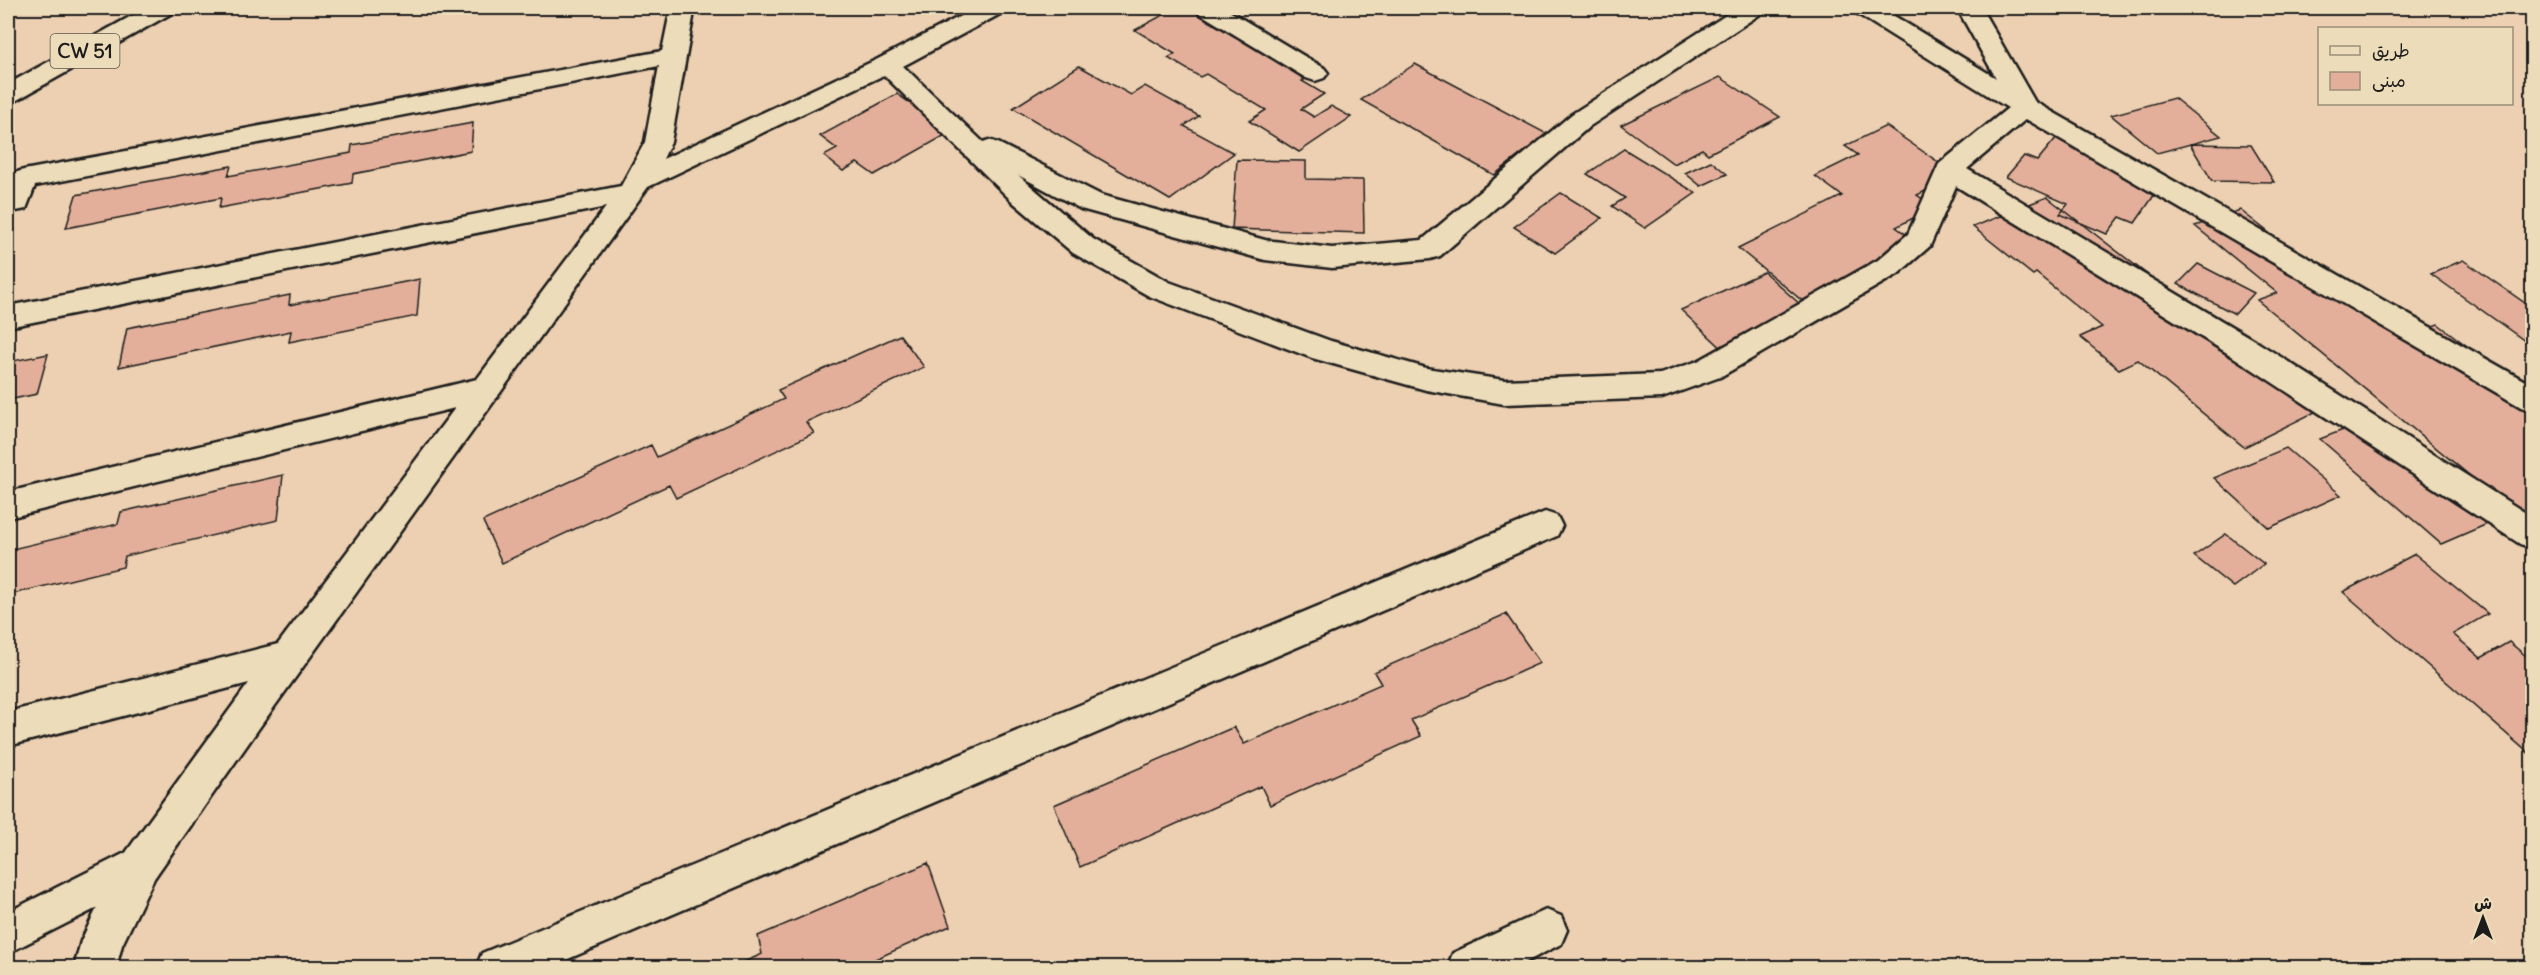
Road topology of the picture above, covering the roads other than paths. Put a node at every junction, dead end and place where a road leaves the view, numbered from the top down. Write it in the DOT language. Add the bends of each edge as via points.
graph roads {
  1 [pos="163,8"];
  2 [pos="993,8"];
  3 [pos="1208,8"];
  4 [pos="1753,8"];
  5 [pos="1865,8"];
  6 [pos="1969,8"];
  7 [pos="676,9"];
  8 [pos="674,56"];
  9 [pos="887,64"];
  10 [pos="1315,73"];
  11 [pos="8,94"];
  12 [pos="2025,107"];
  13 [pos="958,133"];
  14 [pos="1949,170"];
  15 [pos="634,188"];
  16 [pos="16,202"];
  17 [pos="8,316"];
  18 [pos="488,388"];
  19 [pos="2532,399"];
  20 [pos="8,505"];
  21 [pos="1545,526"];
  22 [pos="2532,534"];
  23 [pos="291,656"];
  24 [pos="8,729"];
  25 [pos="141,864"];
  26 [pos="1546,930"];
  27 [pos="8,933"];
  28 [pos="95,968"];
  29 [pos="497,968"];
  30 [pos="1468,968"];
  1 -- 11 [label="street, CW 51"];
  2 -- 9 [label="street"];
  3 -- 10 [label="street"];
  4 -- 13 [label="street" via="1581,120 1430,249 1332,258 1265,250 1091,202"];
  5 -- 12 [label="street"];
  6 -- 12 [label="street"];
  7 -- 8 [label="street"];
  8 -- 15 [label="street" via="658,142"];
  8 -- 16 [label="street" via="24,180"];
  9 -- 13 [label="street"];
  9 -- 15 [label="street"];
  12 -- 14 [label="street"];
  12 -- 19 [label="street"];
  13 -- 14 [label="street" via="1024,197 1083,246 1160,289 1323,350 1425,379 1504,392 1662,386 1709,369 1888,267 1920,238"];
  14 -- 22 [label="street" via="2174,304"];
  15 -- 17 [label="street"];
  15 -- 18 [label="street"];
  18 -- 20 [label="street"];
  18 -- 23 [label="street"];
  21 -- 29 [label="street"];
  23 -- 24 [label="street"];
  23 -- 25 [label="street"];
  25 -- 27 [label="street"];
  25 -- 28 [label="street" via="102,941"];
  26 -- 30 [label="street"];
}
